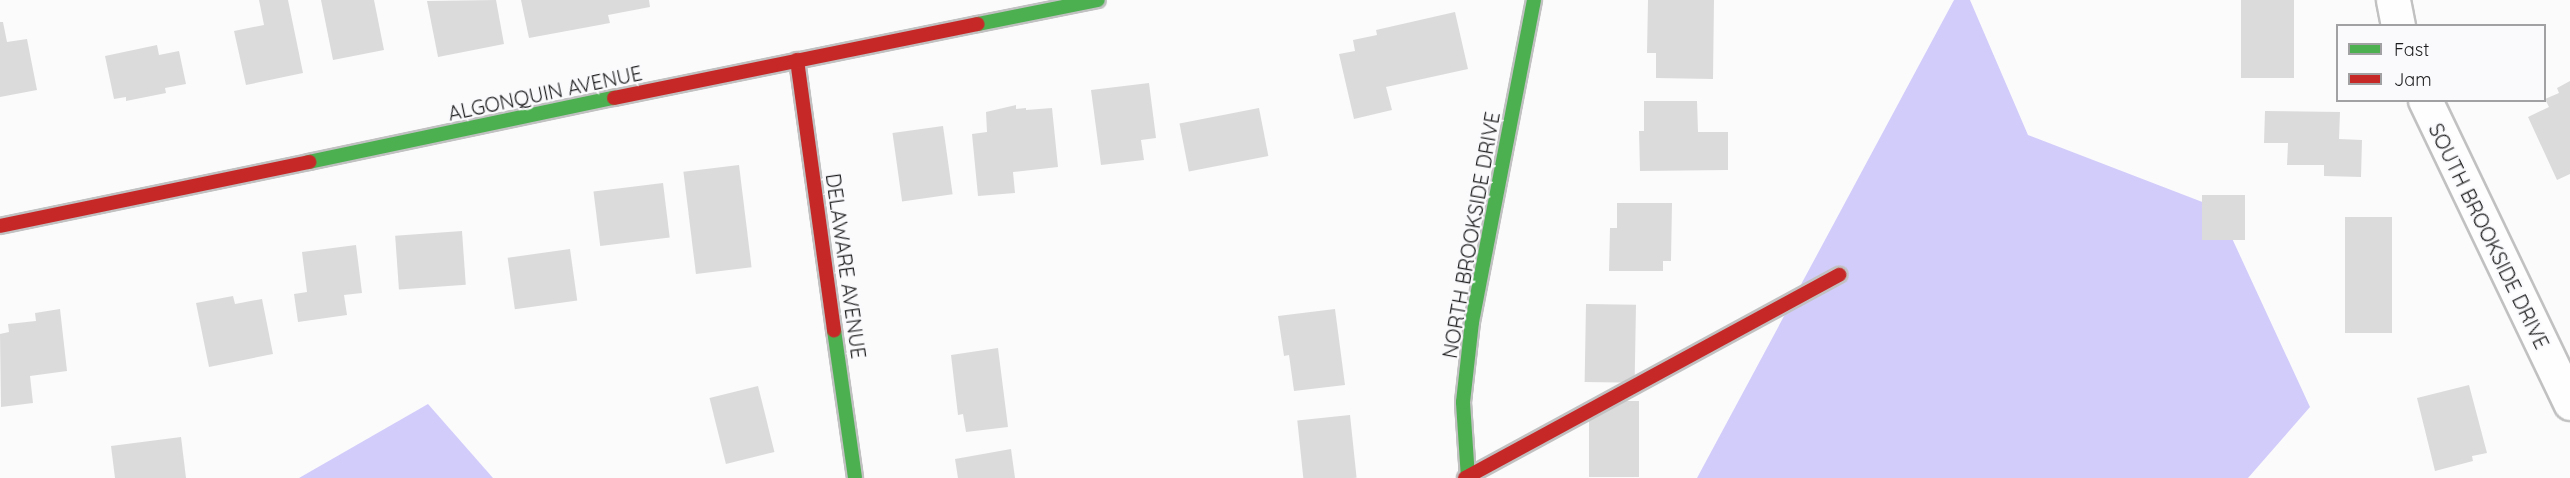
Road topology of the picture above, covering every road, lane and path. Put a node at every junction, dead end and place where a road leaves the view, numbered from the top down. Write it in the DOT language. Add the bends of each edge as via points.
graph roads {
  1 [pos="1098,0"];
  2 [pos="1534,0"];
  3 [pos="2393,0"];
  4 [pos="2398,24"];
  5 [pos="797,60"];
  6 [pos="2426,102"];
  7 [pos="0,226"];
  8 [pos="1839,275"];
  9 [pos="2570,403"];
  10 [pos="855,478"];
  11 [pos="1467,478"];
  1 -- 5 [label="street, ALGONQUIN AVENUE"];
  2 -- 11 [label="street, NORTH BROOKSIDE DRIVE" via="1472,322 1463,402"];
  3 -- 4 [label="street"];
  5 -- 7 [label="street, ALGONQUIN AVENUE"];
  5 -- 10 [label="street, DELAWARE AVENUE"];
  6 -- 9 [label="street, SOUTH BROOKSIDE DRIVE"];
  8 -- 11 [label="street"];
}
